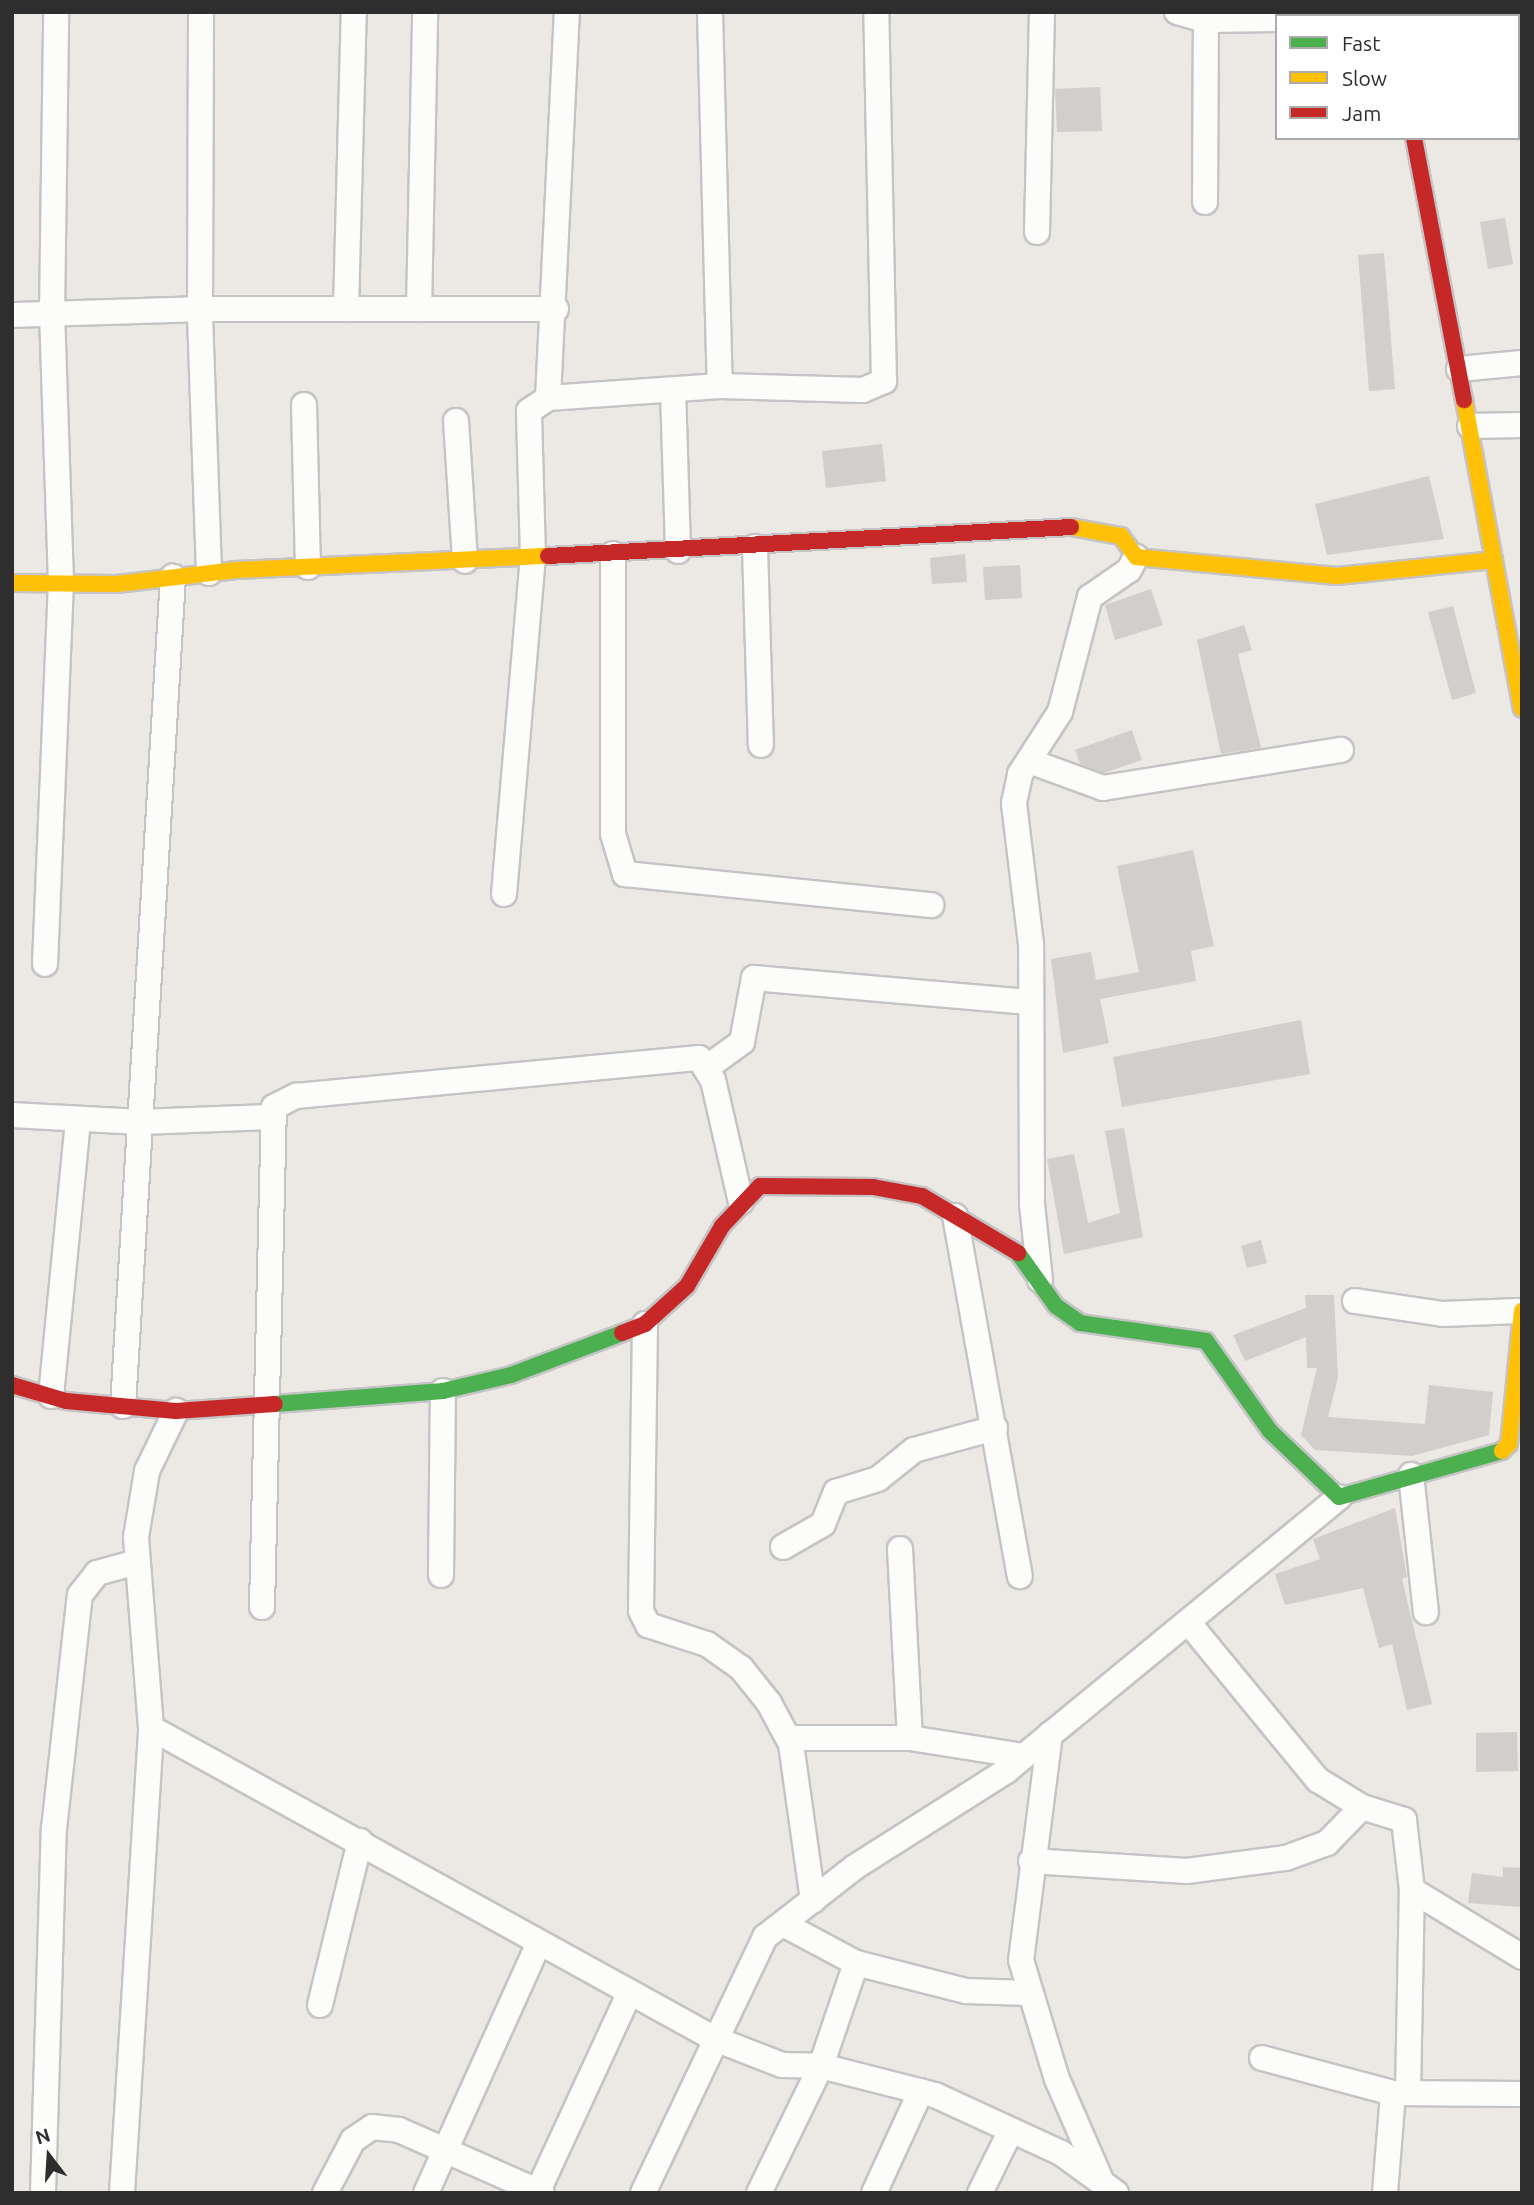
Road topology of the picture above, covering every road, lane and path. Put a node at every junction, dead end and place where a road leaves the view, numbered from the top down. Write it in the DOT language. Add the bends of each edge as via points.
graph roads {
  1 [pos="56,12"];
  2 [pos="201,12"];
  3 [pos="354,12"];
  4 [pos="425,12"];
  5 [pos="558,12"];
  6 [pos="585,12"];
  7 [pos="710,12"];
  8 [pos="876,12"];
  9 [pos="1042,12"];
  10 [pos="1177,12"];
  11 [pos="568,13"];
  12 [pos="1205,16"];
  13 [pos="1275,19"];
  14 [pos="1414,140"];
  15 [pos="1205,202"];
  16 [pos="1037,232"];
  17 [pos="200,309"];
  18 [pos="346,309"];
  19 [pos="419,309"];
  20 [pos="556,309"];
  21 [pos="52,314"];
  22 [pos="12,315"];
  23 [pos="1522,363"];
  24 [pos="1459,369"];
  25 [pos="720,386"];
  26 [pos="673,390"];
  27 [pos="548,398"];
  28 [pos="304,405"];
  29 [pos="456,421"];
  30 [pos="1522,425"];
  31 [pos="1470,426"];
  32 [pos="755,547"];
  33 [pos="678,551"];
  34 [pos="613,554"];
  35 [pos="533,557"];
  36 [pos="1136,557"];
  37 [pos="1494,560"];
  38 [pos="465,561"];
  39 [pos="308,568"];
  40 [pos="209,573"];
  41 [pos="173,578"];
  42 [pos="12,583"];
  43 [pos="61,583"];
  44 [pos="1514,623"];
  45 [pos="1522,709"];
  46 [pos="761,745"];
  47 [pos="1341,750"];
  48 [pos="1029,761"];
  49 [pos="504,894"];
  50 [pos="931,905"];
  51 [pos="45,964"];
  52 [pos="1031,1002"];
  53 [pos="709,1066"];
  54 [pos="12,1115"];
  55 [pos="270,1117"];
  56 [pos="78,1120"];
  57 [pos="141,1122"];
  58 [pos="741,1202"];
  59 [pos="955,1216"];
  60 [pos="1041,1288"];
  61 [pos="1355,1301"];
  62 [pos="1520,1311"];
  63 [pos="645,1324"];
  64 [pos="12,1385"];
  65 [pos="443,1391"];
  66 [pos="51,1396"];
  67 [pos="268,1404"];
  68 [pos="123,1406"];
  69 [pos="176,1410"];
  70 [pos="995,1428"];
  71 [pos="1411,1475"];
  72 [pos="1339,1497"];
  73 [pos="783,1547"];
  74 [pos="900,1549"];
  75 [pos="137,1562"];
  76 [pos="441,1575"];
  77 [pos="1020,1576"];
  78 [pos="262,1607"];
  79 [pos="1426,1612"];
  80 [pos="1188,1622"];
  81 [pos="151,1728"];
  82 [pos="1050,1734"];
  83 [pos="789,1738"];
  84 [pos="911,1738"];
  85 [pos="1024,1756"];
  86 [pos="1362,1807"];
  87 [pos="360,1841"];
  88 [pos="1031,1861"];
  89 [pos="1412,1890"];
  90 [pos="813,1900"];
  91 [pos="783,1924"];
  92 [pos="538,1945"];
  93 [pos="1522,1957"];
  94 [pos="856,1963"];
  95 [pos="1029,1993"];
  96 [pos="629,1994"];
  97 [pos="320,2005"];
  98 [pos="715,2039"];
  99 [pos="1262,2058"];
  100 [pos="821,2066"];
  101 [pos="921,2091"];
  102 [pos="1401,2093"];
  103 [pos="1522,2094"];
  104 [pos="1011,2130"];
  105 [pos="445,2150"];
  106 [pos="1108,2185"];
  107 [pos="539,2192"];
  108 [pos="43,2193"];
  109 [pos="122,2193"];
  110 [pos="325,2193"];
  111 [pos="426,2193"];
  112 [pos="643,2193"];
  113 [pos="759,2193"];
  114 [pos="873,2193"];
  115 [pos="980,2193"];
  116 [pos="1385,2193"];
  1 -- 21 [label="street"];
  2 -- 17 [label="street"];
  3 -- 18 [label="street"];
  4 -- 19 [label="street"];
  5 -- 11 [label="street"];
  6 -- 11 [label="street"];
  7 -- 25 [label="street"];
  8 -- 25 [label="street" via="884,381 863,390"];
  9 -- 16 [label="street"];
  10 -- 12 [label="street"];
  11 -- 20 [label="street"];
  12 -- 13 [label="street"];
  12 -- 15 [label="street"];
  14 -- 24 [label="main road"];
  17 -- 18 [label="street"];
  17 -- 21 [label="street"];
  17 -- 40 [label="street"];
  18 -- 19 [label="street"];
  19 -- 20 [label="street"];
  20 -- 27 [label="street"];
  21 -- 22 [label="street"];
  21 -- 43 [label="street"];
  23 -- 24 [label="street"];
  24 -- 31 [label="main road"];
  25 -- 26 [label="street"];
  26 -- 27 [label="street"];
  26 -- 33 [label="street"];
  27 -- 35 [label="street" via="529,411"];
  28 -- 39 [label="street"];
  29 -- 38 [label="street"];
  30 -- 31 [label="street"];
  31 -- 37 [label="main road"];
  32 -- 33 [label="main road"];
  32 -- 36 [label="main road" via="1080,527 1121,536"];
  32 -- 46 [label="street"];
  33 -- 34 [label="main road"];
  34 -- 35 [label="main road"];
  34 -- 50 [label="street" via="613,834 625,874"];
  35 -- 38 [label="main road"];
  35 -- 49 [label="street"];
  36 -- 37 [label="main road" via="1337,576"];
  36 -- 48 [label="street" via="1129,570 1090,597 1060,712"];
  37 -- 44 [label="main road"];
  38 -- 39 [label="main road"];
  39 -- 40 [label="main road"];
  40 -- 41 [label="main road"];
  41 -- 43 [label="main road"];
  41 -- 57 [label="street"];
  42 -- 43 [label="main road"];
  43 -- 51 [label="street"];
  44 -- 45 [label="main road"];
  47 -- 48 [label="street" via="1103,788"];
  48 -- 52 [label="street" via="1014,803 1031,944"];
  52 -- 53 [label="street" via="754,978 742,1042"];
  52 -- 60 [label="street" via="1032,1204"];
  53 -- 55 [label="street" via="685,1057 296,1096 274,1107"];
  53 -- 58 [label="street"];
  54 -- 56 [label="street"];
  55 -- 57 [label="street"];
  55 -- 67 [label="street"];
  56 -- 57 [label="street"];
  56 -- 66 [label="street"];
  57 -- 68 [label="street"];
  58 -- 59 [label="main road" via="760,1186 780,1182 873,1187 922,1196"];
  58 -- 63 [label="main road" via="687,1286"];
  59 -- 60 [label="main road" via="1019,1254"];
  59 -- 70 [label="street"];
  60 -- 72 [label="main road" via="1080,1323 1206,1341 1270,1431 1317,1482"];
  61 -- 62 [label="street" via="1443,1314"];
  62 -- 71 [label="main road" via="1509,1444 1500,1452"];
  63 -- 65 [label="main road" via="511,1375"];
  63 -- 83 [label="street" via="640,1611 648,1625 707,1644 741,1668"];
  64 -- 66 [label="main road"];
  65 -- 67 [label="main road"];
  65 -- 76 [label="street"];
  66 -- 68 [label="main road"];
  67 -- 69 [label="main road"];
  67 -- 78 [label="street"];
  68 -- 69 [label="main road"];
  69 -- 75 [label="street" via="147,1471"];
  70 -- 73 [label="street" via="914,1450 878,1479 836,1492 823,1524"];
  70 -- 77 [label="street"];
  71 -- 72 [label="main road"];
  71 -- 79 [label="street"];
  72 -- 80 [label="street"];
  74 -- 84 [label="street"];
  75 -- 81 [label="street"];
  75 -- 108 [label="street" via="97,1573 80,1595 54,1829"];
  80 -- 82 [label="street"];
  80 -- 86 [label="street" via="1266,1710 1309,1771"];
  81 -- 87 [label="street"];
  81 -- 109 [label="street"];
  82 -- 85 [label="street"];
  82 -- 88 [label="street"];
  83 -- 84 [label="street"];
  83 -- 90 [label="street"];
  84 -- 85 [label="street"];
  85 -- 90 [label="street"];
  86 -- 88 [label="street" via="1327,1843 1286,1858 1187,1871"];
  86 -- 89 [label="street" via="1404,1820"];
  87 -- 92 [label="street"];
  87 -- 97 [label="street"];
  88 -- 95 [label="street" via="1020,1933"];
  89 -- 93 [label="street"];
  89 -- 102 [label="street"];
  90 -- 91 [label="street"];
  91 -- 94 [label="street"];
  91 -- 98 [label="street" via="753,1951"];
  92 -- 96 [label="street"];
  92 -- 105 [label="street"];
  94 -- 95 [label="street" via="966,1991"];
  94 -- 100 [label="street"];
  95 -- 106 [label="street"];
  96 -- 98 [label="street"];
  96 -- 107 [label="street"];
  98 -- 100 [label="street" via="782,2065"];
  98 -- 112 [label="street"];
  99 -- 102 [label="street"];
  100 -- 101 [label="street"];
  100 -- 113 [label="street"];
  101 -- 104 [label="street"];
  101 -- 114 [label="street"];
  102 -- 103 [label="street"];
  102 -- 116 [label="street"];
  104 -- 106 [label="street"];
  104 -- 115 [label="street"];
  105 -- 107 [label="street"];
  105 -- 110 [label="street" via="399,2130 360,2130"];
  105 -- 111 [label="street"];
}
